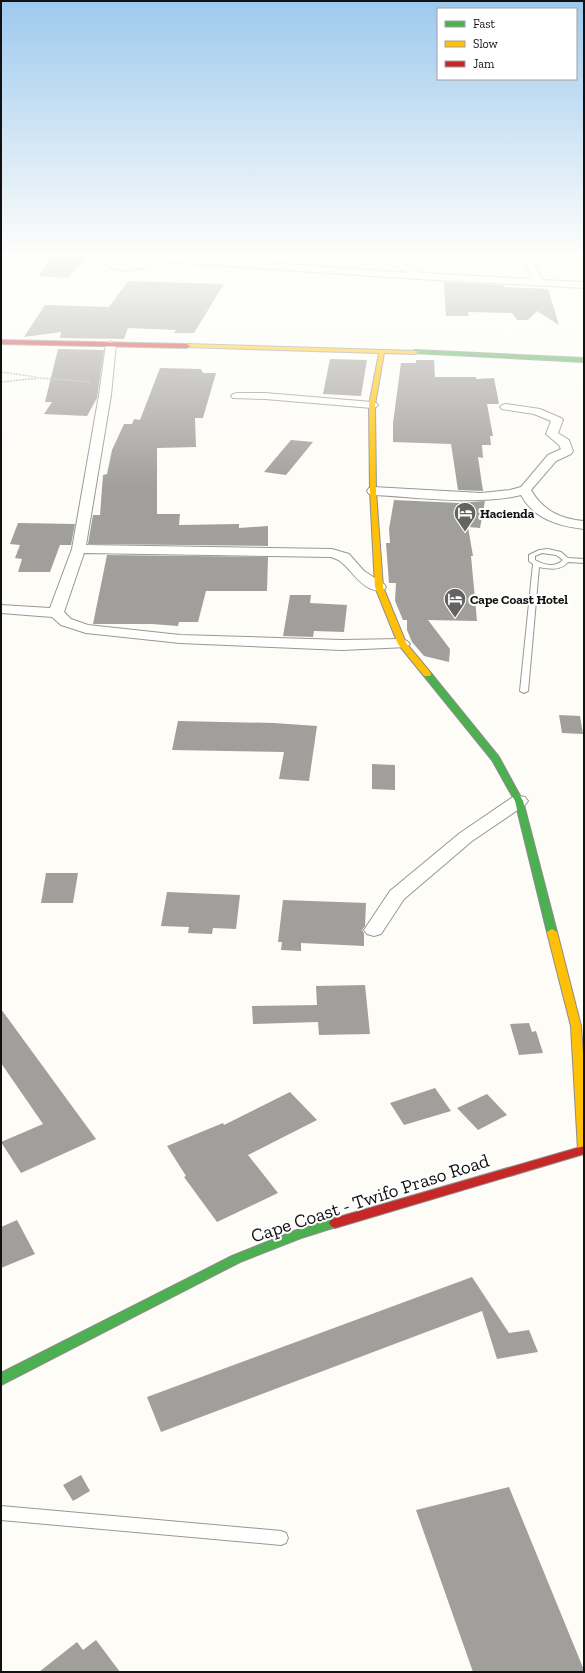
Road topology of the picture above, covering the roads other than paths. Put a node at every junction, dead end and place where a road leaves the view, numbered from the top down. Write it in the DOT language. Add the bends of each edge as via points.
graph roads {
  1 [pos="1,342"];
  2 [pos="111,344"];
  3 [pos="382,351"];
  4 [pos="521,356"];
  5 [pos="584,356"];
  6 [pos="584,360"];
  7 [pos="237,396"];
  8 [pos="372,405"];
  9 [pos="506,407"];
  10 [pos="525,490"];
  11 [pos="373,491"];
  12 [pos="584,525"];
  13 [pos="79,549"];
  14 [pos="566,560"];
  15 [pos="584,561"];
  16 [pos="536,564"];
  17 [pos="379,587"];
  18 [pos="1,609"];
  19 [pos="56,613"];
  20 [pos="402,644"];
  21 [pos="524,691"];
  22 [pos="519,801"];
  23 [pos="374,930"];
  24 [pos="580,1026"];
  25 [pos="584,1150"];
  26 [pos="1,1379"];
  27 [pos="1,1514"];
  28 [pos="281,1538"];
  1 -- 2 [label="street"];
  2 -- 3 [label="street"];
  2 -- 13 [label="street" via="107,383"];
  3 -- 4 [label="street"];
  3 -- 8 [label="street"];
  4 -- 5 [label="street"];
  4 -- 6 [label="street"];
  7 -- 8 [label="street"];
  8 -- 11 [label="street"];
  9 -- 10 [label="street" via="536,411 557,420 552,434 564,443 567,451 552,458"];
  10 -- 11 [label="street" via="481,497"];
  10 -- 12 [label="street" via="530,501 554,520"];
  11 -- 17 [label="street"];
  13 -- 17 [label="street" via="332,553 344,557 359,574"];
  13 -- 19 [label="street"];
  14 -- 15 [label="lane"];
  14 -- 16 [label="lane" via="561,565 549,567"];
  14 -- 16 [label="lane" via="561,554 541,551 532,555 532,561"];
  16 -- 21 [label="lane"];
  17 -- 20 [label="street"];
  18 -- 19 [label="street"];
  19 -- 20 [label="street" via="66,622 86,629 180,639 342,645"];
  20 -- 22 [label="street" via="496,759"];
  22 -- 23 [label="street" via="466,837 397,895"];
  22 -- 24 [label="street"];
  24 -- 25 [label="street"];
  25 -- 26 [label="street, Cape Coast - Twifo Praso Road" via="291,1237 236,1259"];
  27 -- 28 [label="lane"];
}
